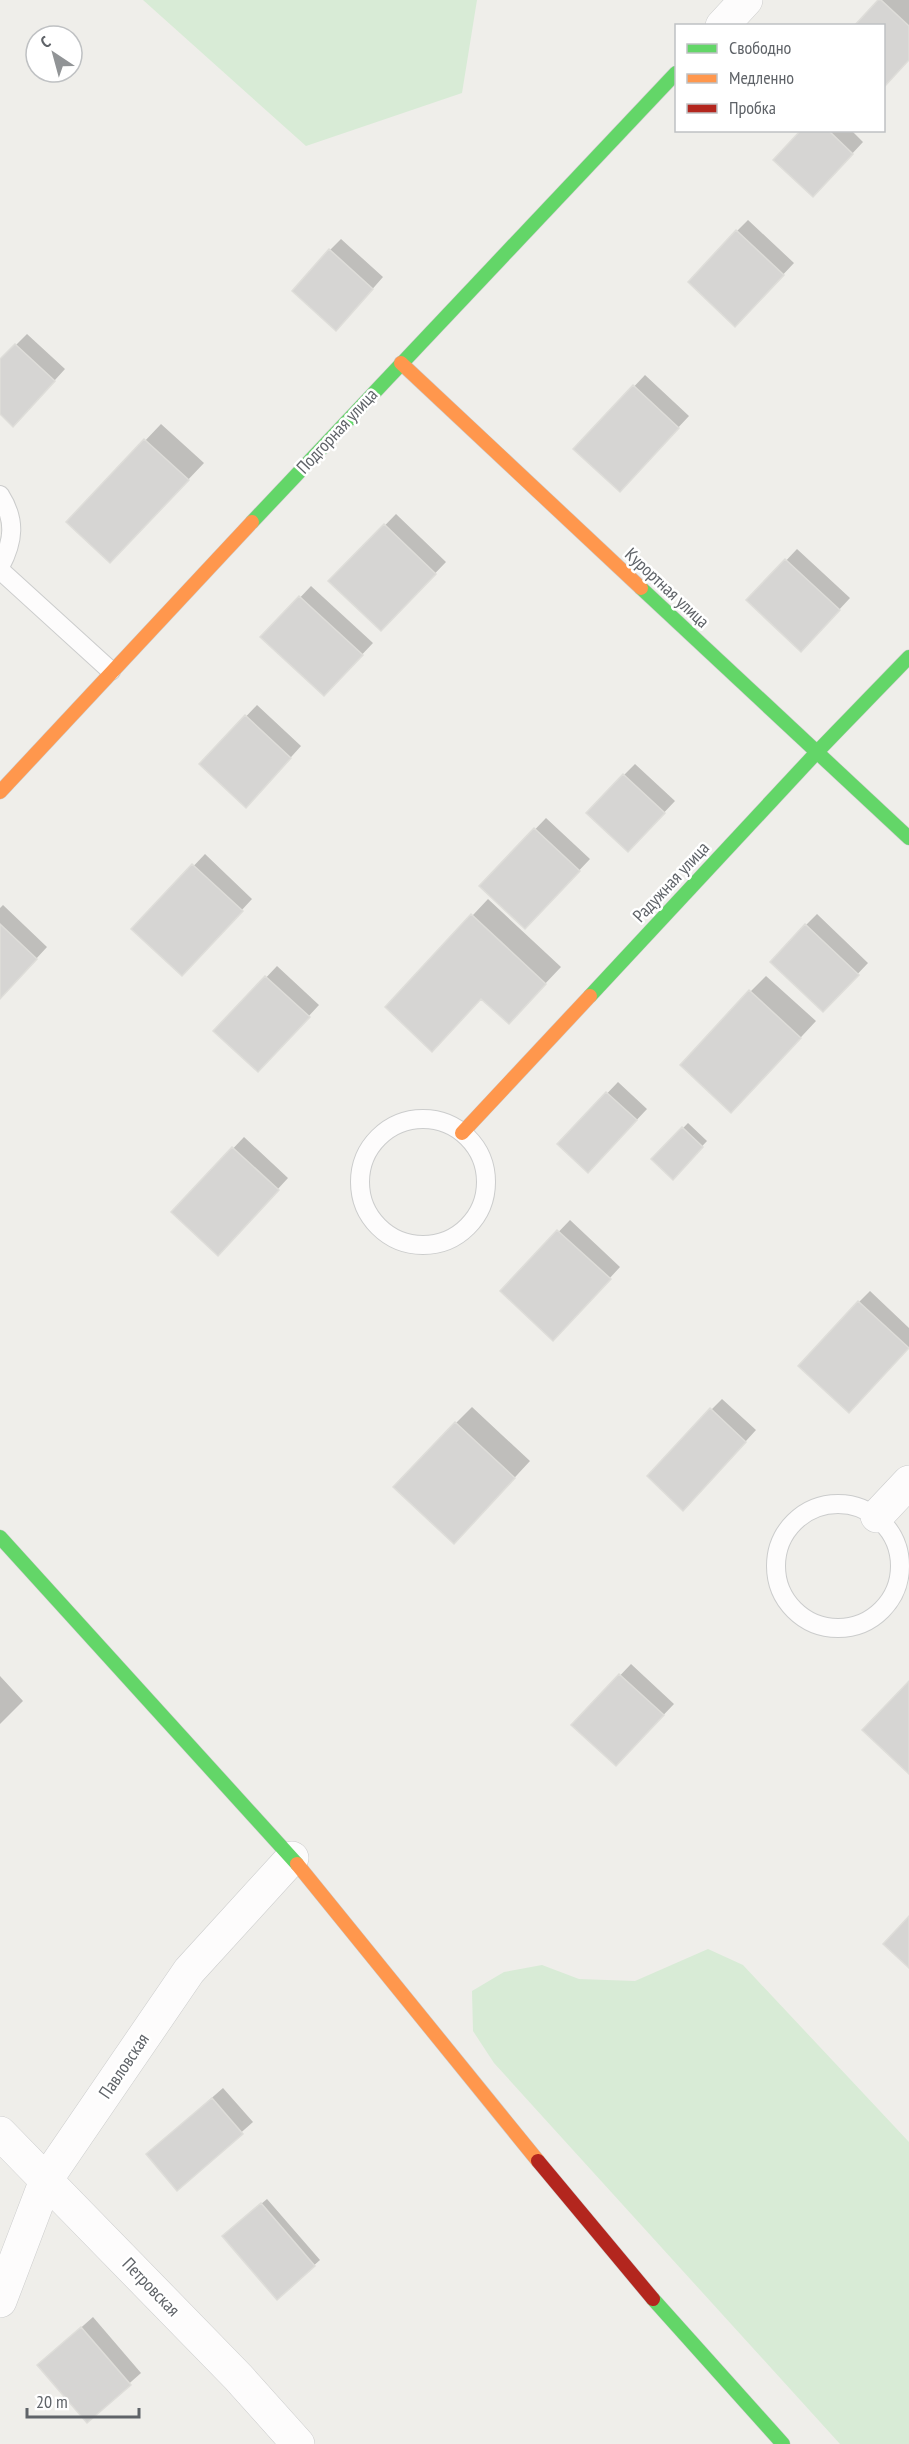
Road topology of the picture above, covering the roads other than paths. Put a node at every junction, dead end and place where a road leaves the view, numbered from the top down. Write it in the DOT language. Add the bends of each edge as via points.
graph roads {
  1 [pos="746,0"];
  2 [pos="724,24"];
  3 [pos="675,74"];
  4 [pos="401,363"];
  5 [pos="0,495"];
  6 [pos="0,569"];
  7 [pos="909,657"];
  8 [pos="111,670"];
  9 [pos="817,752"];
  10 [pos="0,792"];
  11 [pos="909,838"];
  12 [pos="462,1133"];
  13 [pos="909,1482"];
  14 [pos="877,1516"];
  15 [pos="0,1537"];
  16 [pos="292,1858"];
  17 [pos="0,2133"];
  18 [pos="46,2180"];
  19 [pos="0,2301"];
  20 [pos="298,2444"];
  21 [pos="783,2444"];
  1 -- 2 [label="street"];
  3 -- 4 [label="street, Подгорная улица"];
  4 -- 8 [label="street, Подгорная улица"];
  4 -- 9 [label="street, Курортная улица"];
  5 -- 6 [label="lane" via="8,507 12,528 9,550"];
  6 -- 8 [label="lane"];
  7 -- 9 [label="street, Радужная улица"];
  8 -- 10 [label="street, Подгорная улица"];
  9 -- 11 [label="street, Курортная улица"];
  9 -- 12 [label="street, Радужная улица"];
  12 -- 12 [label="lane" via="477,1148 485,1169 486,1191 479,1212 466,1229 447,1240 426,1245 404,1242 385,1232 371,1217 360,1180 373,1143 388,1130 425,1119 445,1123"];
  13 -- 14 [label="street"];
  14 -- 14 [label="lane" via="892,1532 900,1552 901,1574 894,1595 880,1612 862,1624 841,1629 799,1616 786,1601 775,1564 788,1527 821,1505 860,1506"];
  15 -- 16 [label="street"];
  16 -- 18 [label="street, Павловская" via="189,1971"];
  16 -- 21 [label="street" via="633,2277"];
  17 -- 18 [label="street, Петровская"];
  18 -- 19 [label="street, Павловская"];
  18 -- 20 [label="street, Петровская"];
}
